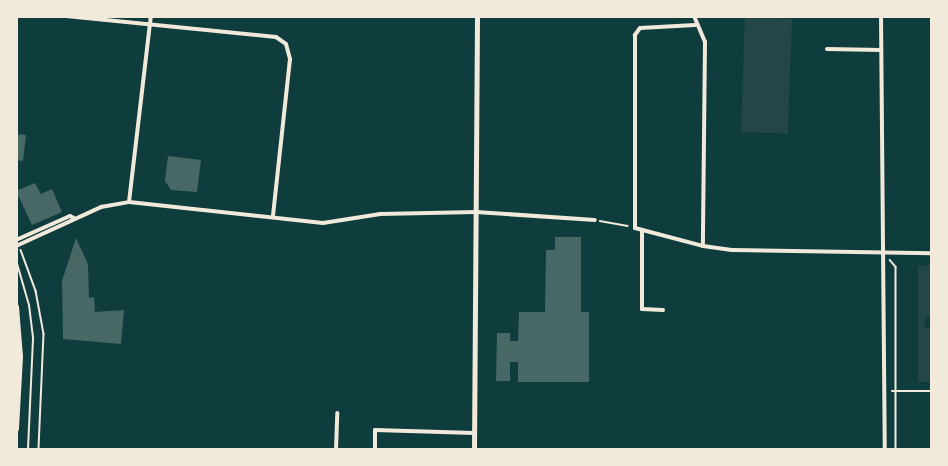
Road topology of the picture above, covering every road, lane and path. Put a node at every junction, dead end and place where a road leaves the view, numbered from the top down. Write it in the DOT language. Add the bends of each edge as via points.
graph roads {
  1 [pos="66,16"];
  2 [pos="151,16"];
  3 [pos="477,16"];
  4 [pos="694,16"];
  5 [pos="881,16"];
  6 [pos="695,25"];
  7 [pos="150,26"];
  8 [pos="828,49"];
  9 [pos="881,50"];
  10 [pos="129,202"];
  11 [pos="476,212"];
  12 [pos="273,215"];
  13 [pos="75,218"];
  14 [pos="595,220"];
  15 [pos="635,228"];
  16 [pos="642,230"];
  17 [pos="16,240"];
  18 [pos="18,246"];
  19 [pos="703,246"];
  20 [pos="883,253"];
  21 [pos="932,253"];
  22 [pos="16,260"];
  23 [pos="16,307"];
  24 [pos="663,310"];
  25 [pos="885,391"];
  26 [pos="896,391"];
  27 [pos="932,391"];
  28 [pos="337,413"];
  29 [pos="16,429"];
  30 [pos="474,433"];
  31 [pos="28,450"];
  32 [pos="39,450"];
  33 [pos="336,450"];
  34 [pos="375,450"];
  35 [pos="474,450"];
  36 [pos="885,450"];
  37 [pos="896,450"];
  1 -- 7 [label="street"];
  2 -- 7 [label="street"];
  3 -- 11 [label="street"];
  4 -- 6 [label="street"];
  5 -- 9 [label="street"];
  6 -- 15 [label="street" via="640,28 635,35"];
  6 -- 19 [label="street" via="705,42"];
  7 -- 10 [label="street"];
  7 -- 12 [label="street" via="276,37 286,44 290,59"];
  8 -- 9 [label="street"];
  9 -- 20 [label="street"];
  10 -- 12 [label="street"];
  10 -- 13 [label="street" via="100,207"];
  11 -- 12 [label="street" via="380,214 323,222"];
  11 -- 14 [label="street"];
  11 -- 30 [label="street"];
  13 -- 17 [label="street" via="70,216"];
  13 -- 18 [label="street"];
  14 -- 15 [label="path"];
  15 -- 16 [label="street"];
  16 -- 19 [label="street"];
  16 -- 24 [label="street" via="642,309"];
  18 -- 32 [label="path" via="36,291 44,334"];
  19 -- 20 [label="street"];
  20 -- 21 [label="street"];
  20 -- 25 [label="street"];
  20 -- 26 [label="path" via="896,267"];
  22 -- 31 [label="lane" via="29,305 33,339"];
  23 -- 29 [label="main road" via="20,357"];
  25 -- 26 [label="path"];
  25 -- 36 [label="street"];
  26 -- 27 [label="path"];
  26 -- 37 [label="path"];
  28 -- 33 [label="street"];
  30 -- 34 [label="street" via="375,430"];
  30 -- 35 [label="street"];
}
